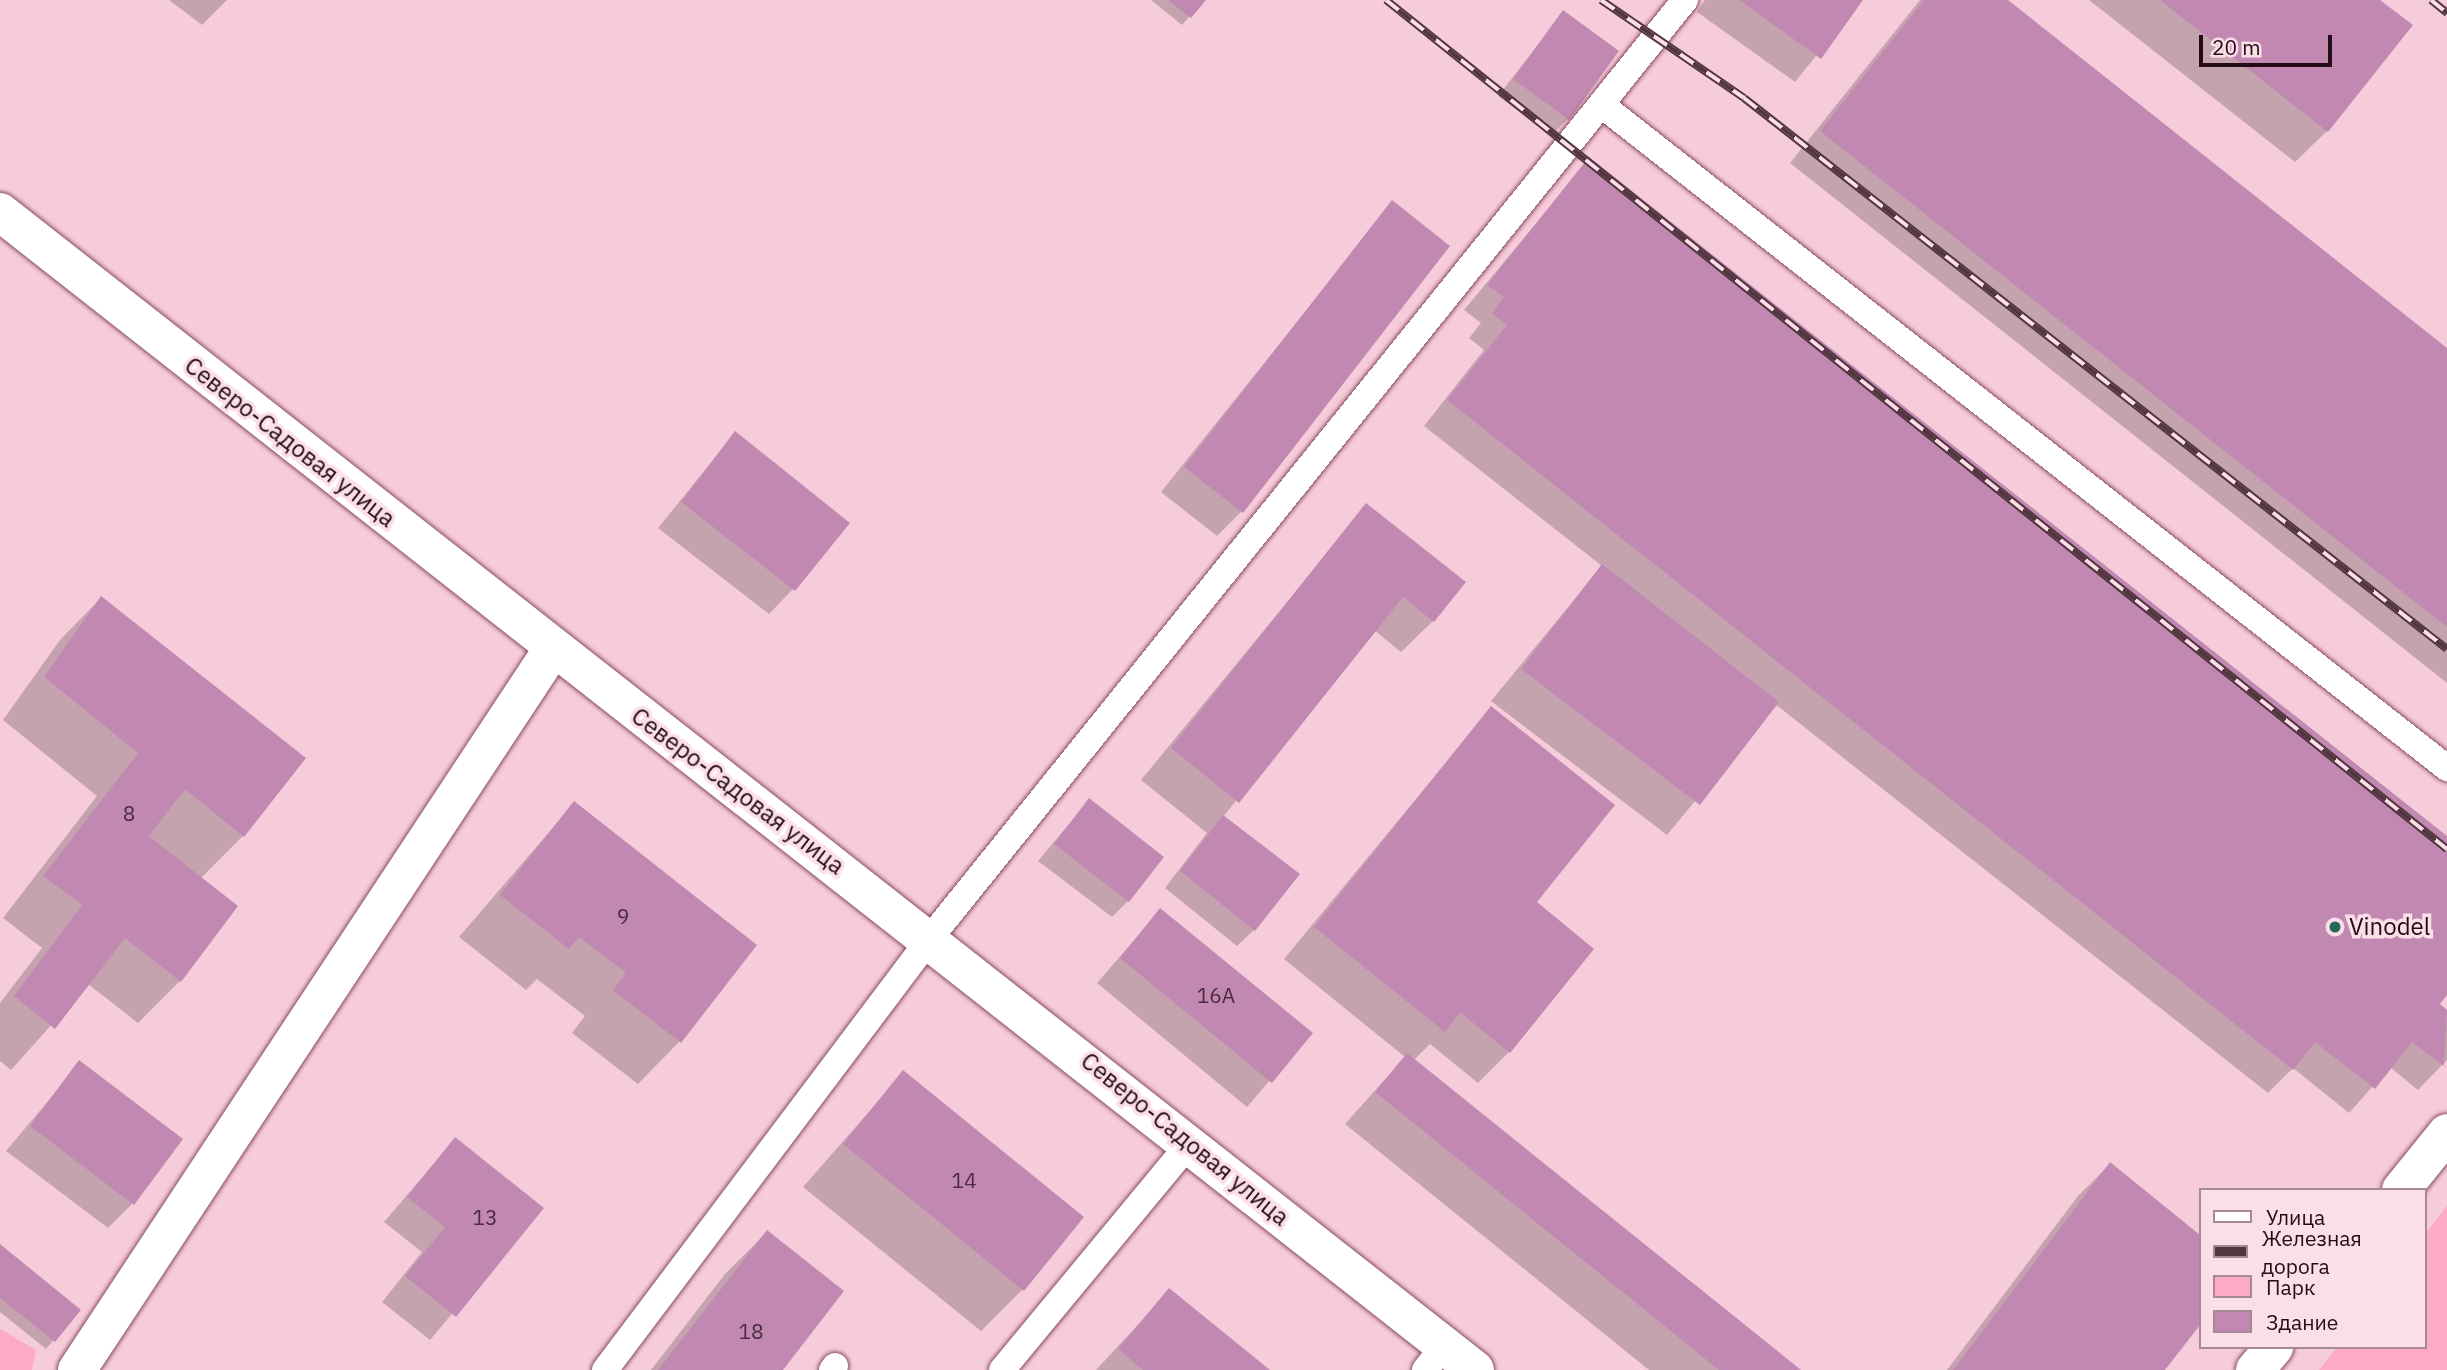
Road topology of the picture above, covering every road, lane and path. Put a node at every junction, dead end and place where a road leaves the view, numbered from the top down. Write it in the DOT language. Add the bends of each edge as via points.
graph roads {
  1 [pos="1685,0"];
  2 [pos="1603,106"];
  3 [pos="0,212"];
  4 [pos="552,650"];
  5 [pos="2447,768"];
  6 [pos="931,937"];
  7 [pos="2447,1133"];
  8 [pos="1190,1143"];
  9 [pos="2403,1188"];
  10 [pos="2272,1349"];
  11 [pos="1435,1358"];
  12 [pos="77,1370"];
  13 [pos="605,1370"];
  14 [pos="1002,1370"];
  15 [pos="1475,1370"];
  16 [pos="2255,1370"];
  1 -- 2 [label="lane"];
  2 -- 5 [label="lane"];
  2 -- 6 [label="lane"];
  3 -- 4 [label="street, Северо-Садовая улица"];
  4 -- 6 [label="street, Северо-Садовая улица"];
  4 -- 12 [label="street"];
  6 -- 8 [label="street, Северо-Садовая улица"];
  6 -- 13 [label="lane"];
  7 -- 9 [label="street"];
  8 -- 11 [label="street, Северо-Садовая улица"];
  8 -- 14 [label="lane"];
  10 -- 16 [label="street"];
  11 -- 15 [label="street, Северо-Садовая улица"];
}
